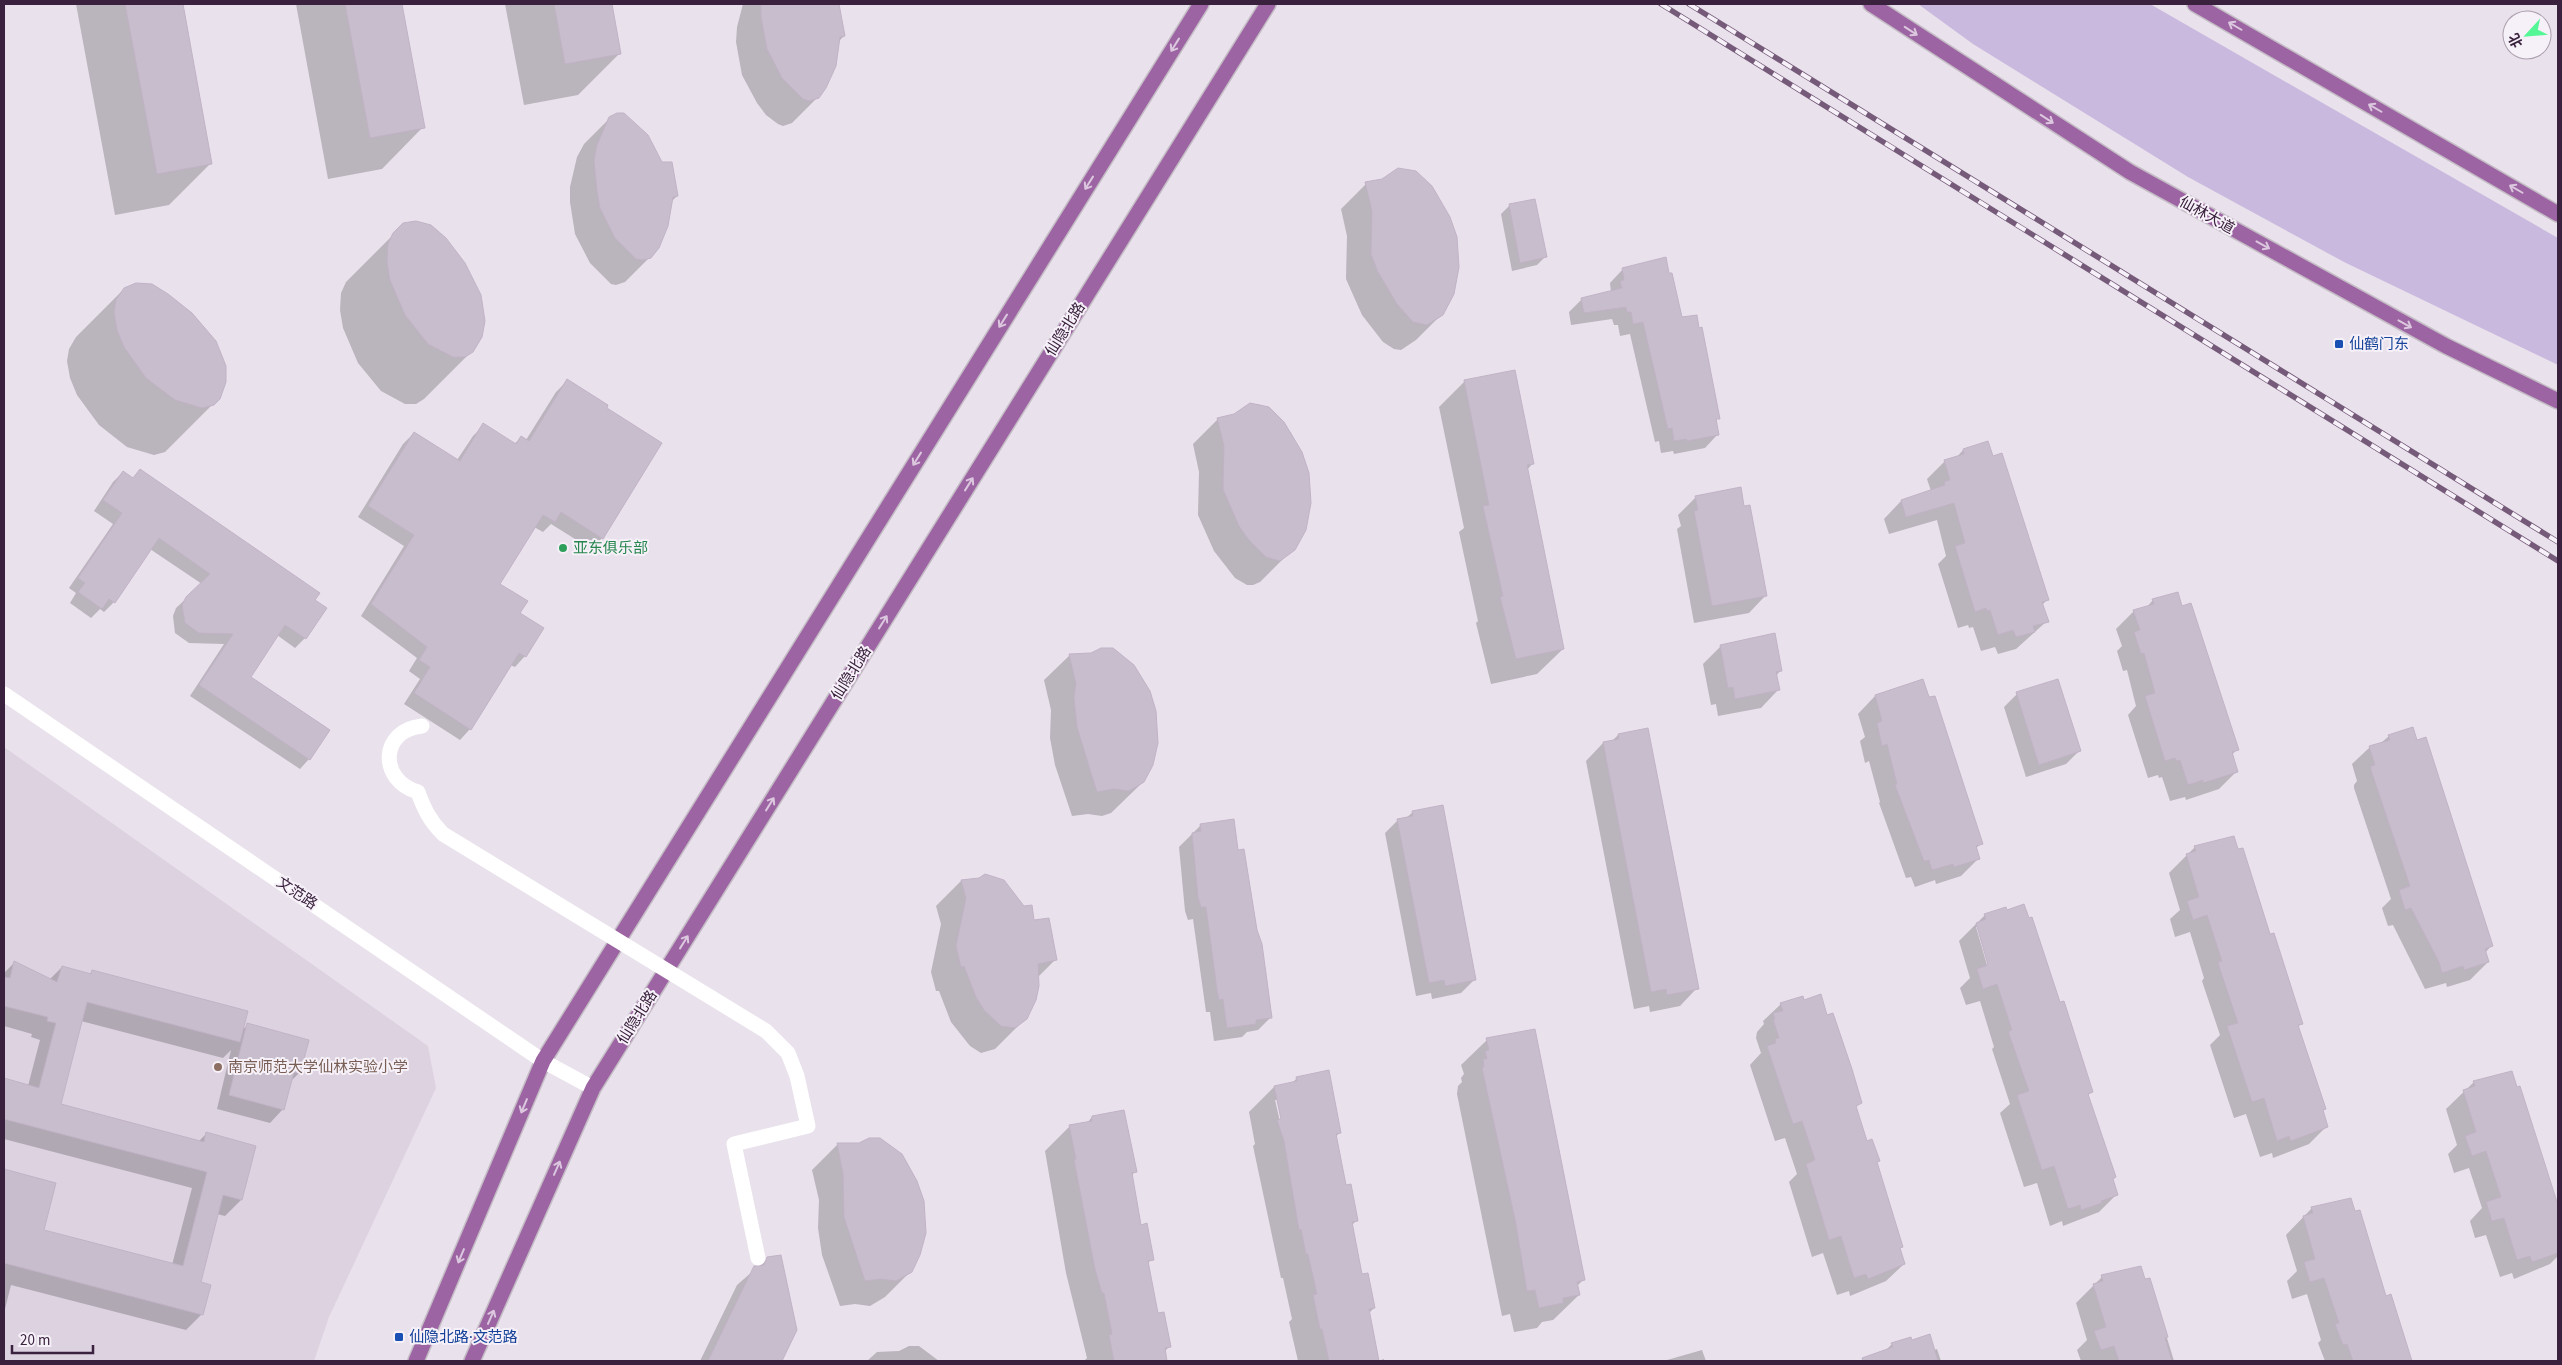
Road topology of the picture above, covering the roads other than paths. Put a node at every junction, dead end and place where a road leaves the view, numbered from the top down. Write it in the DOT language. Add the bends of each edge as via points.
graph roads {
  1 [pos="1201,4"];
  2 [pos="1268,4"];
  3 [pos="1871,4"];
  4 [pos="2196,4"];
  5 [pos="2558,214"];
  6 [pos="2558,401"];
  7 [pos="4,694"];
  8 [pos="422,726"];
  9 [pos="543,1061"];
  10 [pos="593,1088"];
  11 [pos="758,1258"];
  12 [pos="416,1361"];
  13 [pos="472,1361"];
  1 -- 9 [label="main road, one-way"];
  10 -- 2 [label="main road, 仙隐北路, one-way"];
  3 -- 6 [label="main road, 仙林大道, one-way" via="2130,172 2446,346"];
  5 -- 4 [label="main road, one-way"];
  7 -- 9 [label="street, 文范路"];
  8 -- 11 [label="street, bridge" via="414,726 398,736 392,745 390,766 400,783 418,792 423,808 443,834 766,1031 788,1053 797,1076 808,1126 734,1144"];
  9 -- 10 [label="street, 文范路"];
  9 -- 12 [label="main road, one-way"];
  13 -- 10 [label="main road, 仙隐北路, one-way"];
}
